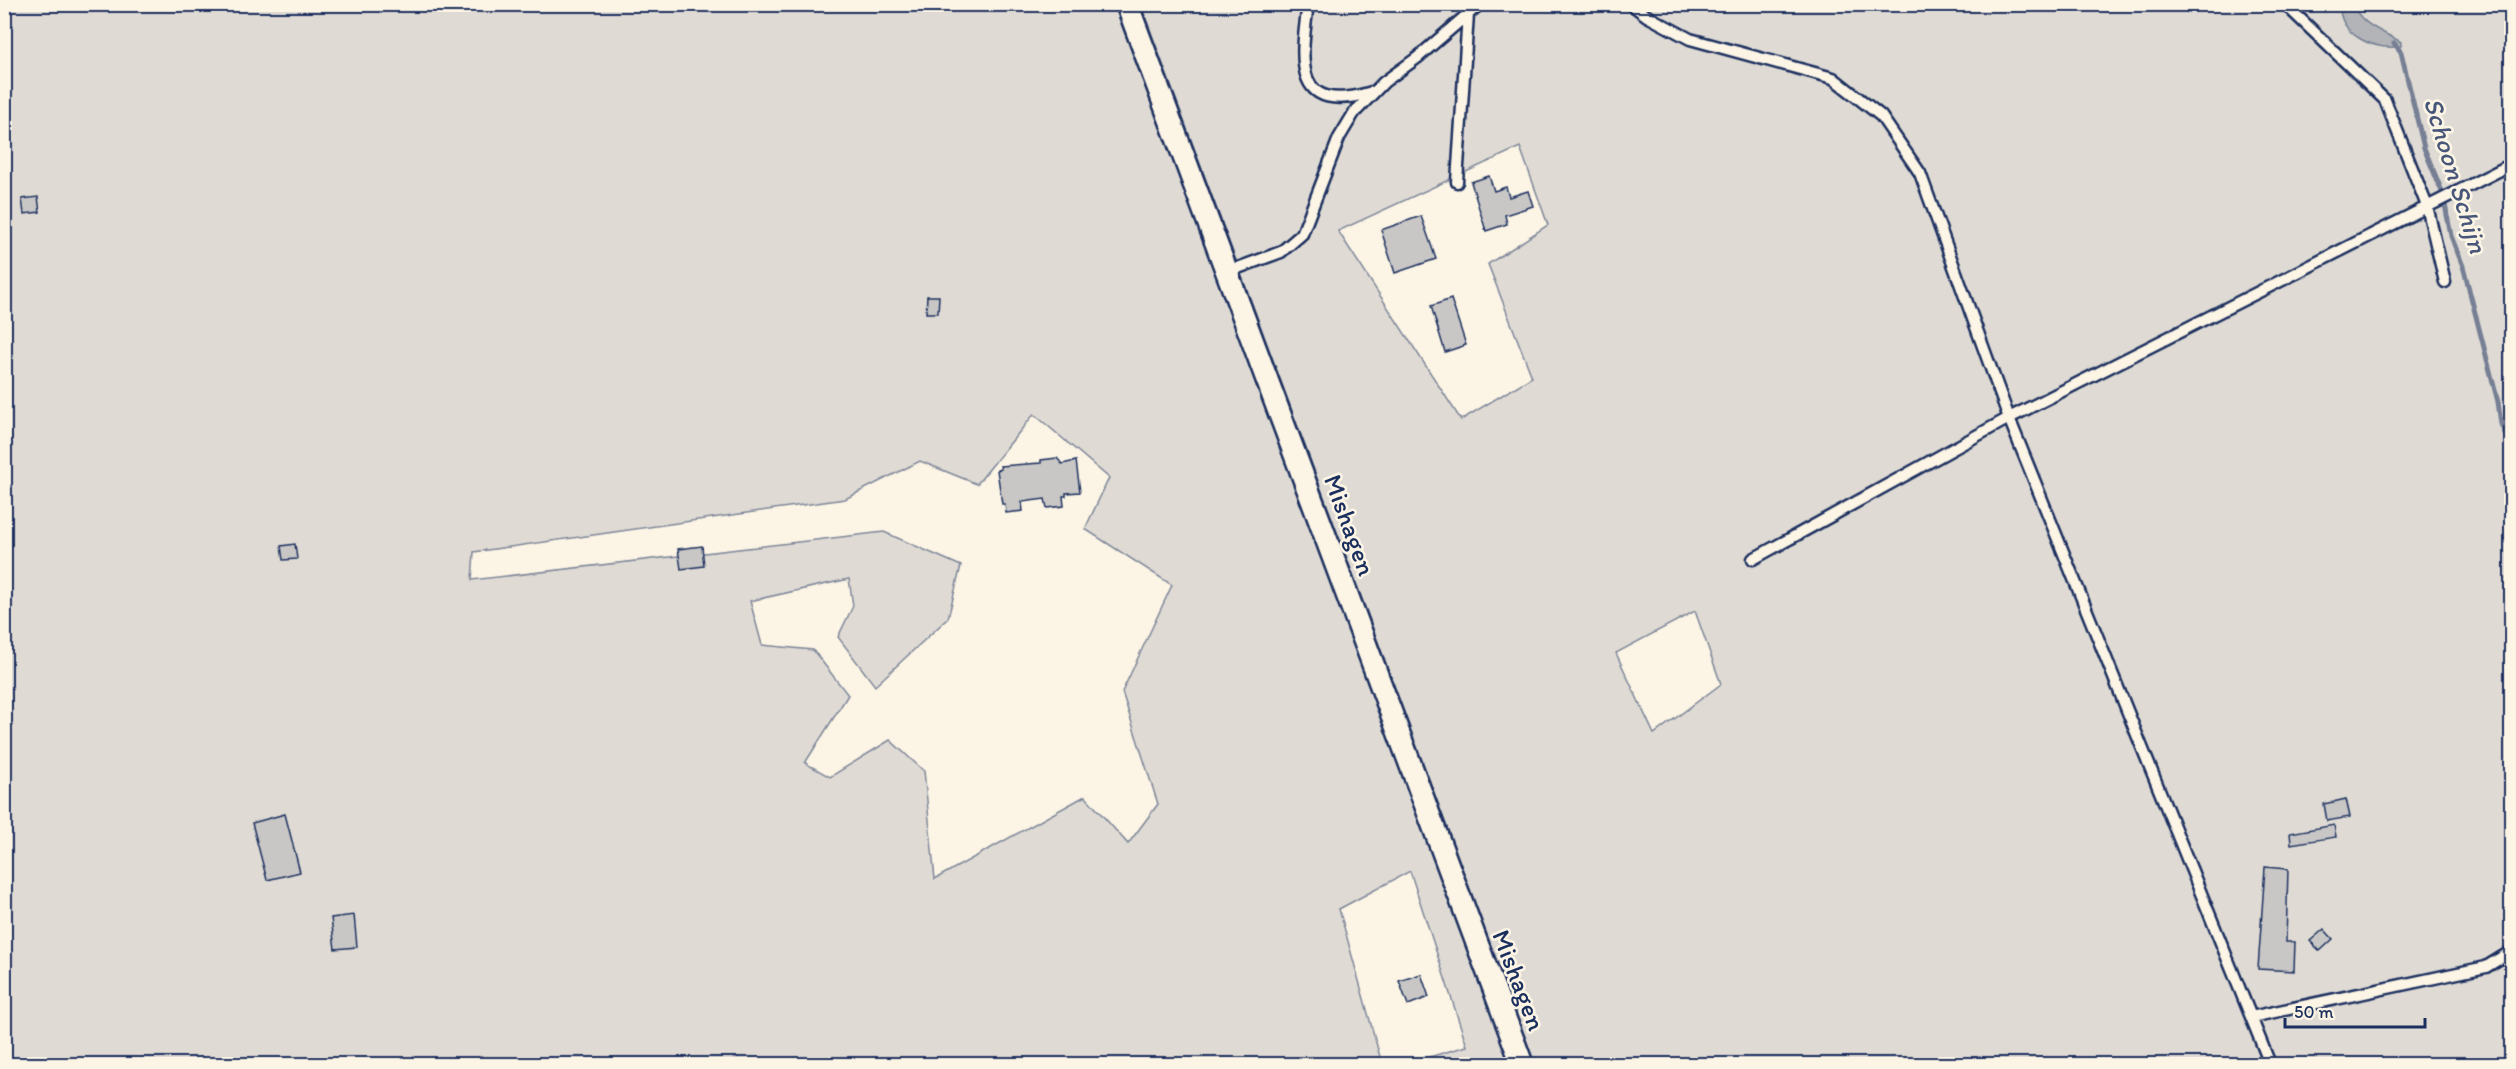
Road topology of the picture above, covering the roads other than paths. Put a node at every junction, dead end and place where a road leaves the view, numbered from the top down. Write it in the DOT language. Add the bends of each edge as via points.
graph roads {
  1 [pos="1126,4"];
  2 [pos="1308,4"];
  3 [pos="1480,4"];
  4 [pos="1631,4"];
  5 [pos="2289,4"];
  6 [pos="1468,14"];
  7 [pos="1373,92"];
  8 [pos="2511,164"];
  9 [pos="1457,182"];
  10 [pos="2427,206"];
  11 [pos="1227,272"];
  12 [pos="2445,282"];
  13 [pos="2009,418"];
  14 [pos="1753,559"];
  15 [pos="2511,951"];
  16 [pos="2251,1017"];
  17 [pos="1522,1065"];
  18 [pos="2270,1065"];
  1 -- 11 [label="street, Mishagen"];
  2 -- 7 [label="lane" via="1303,41 1307,80 1318,93 1334,99"];
  3 -- 6 [label="lane"];
  4 -- 13 [label="lane" via="1690,39 1833,78 1881,116 1920,173"];
  5 -- 10 [label="lane" via="2385,100"];
  6 -- 7 [label="lane"];
  6 -- 9 [label="lane"];
  7 -- 11 [label="lane" via="1339,138 1302,234 1281,252"];
  8 -- 10 [label="lane"];
  10 -- 12 [label="lane"];
  10 -- 13 [label="lane"];
  11 -- 17 [label="street, Mishagen"];
  13 -- 14 [label="lane"];
  13 -- 16 [label="lane"];
  15 -- 16 [label="lane" via="2486,967"];
  16 -- 18 [label="lane"];
}
